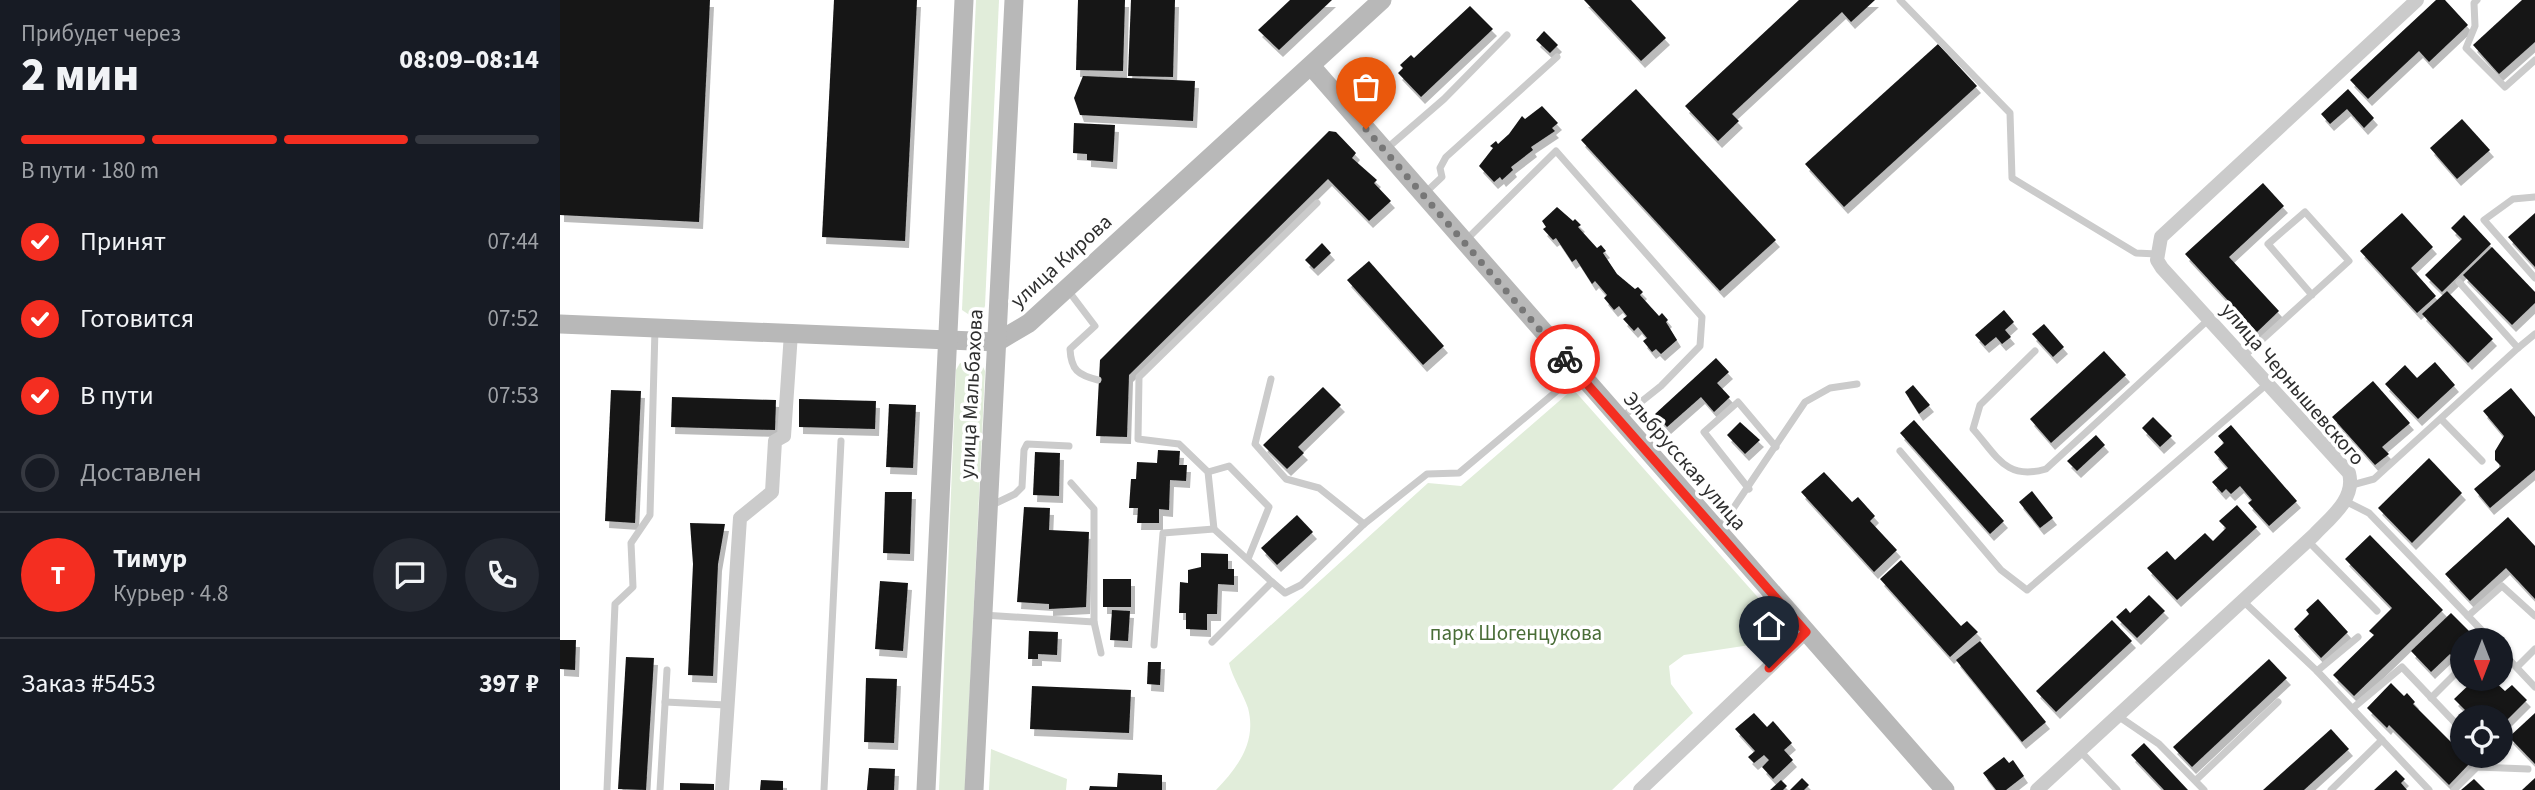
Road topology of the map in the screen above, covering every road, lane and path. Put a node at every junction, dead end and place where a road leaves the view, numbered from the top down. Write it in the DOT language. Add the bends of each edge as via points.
graph roads {
  1 [pos="964,0"];
  2 [pos="1014,0"];
  3 [pos="1382,0"];
  4 [pos="1900,0"];
  5 [pos="2417,0"];
  6 [pos="2477,0"];
  7 [pos="1507,35"];
  8 [pos="1558,57"];
  9 [pos="2535,60"];
  10 [pos="1311,66"];
  11 [pos="1384,150"];
  12 [pos="1423,195"];
  13 [pos="2535,197"];
  14 [pos="1317,203"];
  15 [pos="1464,242"];
  16 [pos="2157,254"];
  17 [pos="2535,278"];
  18 [pos="2459,282"];
  19 [pos="1066,288"];
  20 [pos="2312,295"];
  21 [pos="2208,320"];
  22 [pos="560,324"];
  23 [pos="655,328"];
  24 [pos="791,333"];
  25 [pos="2535,334"];
  26 [pos="948,340"];
  27 [pos="997,342"];
  28 [pos="2518,348"];
  29 [pos="2035,351"];
  30 [pos="2243,357"];
  31 [pos="1578,373"];
  32 [pos="1271,379"];
  33 [pos="1098,380"];
  34 [pos="1857,384"];
  35 [pos="2267,384"];
  36 [pos="1129,387"];
  37 [pos="1139,388"];
  38 [pos="1618,420"];
  39 [pos="2442,420"];
  40 [pos="841,442"];
  41 [pos="1069,446"];
  42 [pos="1776,447"];
  43 [pos="1900,451"];
  44 [pos="2482,461"];
  45 [pos="1208,472"];
  46 [pos="1072,482"];
  47 [pos="2352,485"];
  48 [pos="1749,489"];
  49 [pos="2345,501"];
  50 [pos="988,506"];
  51 [pos="1364,524"];
  52 [pos="1214,529"];
  53 [pos="1717,531"];
  54 [pos="2308,541"];
  55 [pos="1248,559"];
  56 [pos="1272,582"];
  57 [pos="2242,600"];
  58 [pos="2377,611"];
  59 [pos="982,615"];
  60 [pos="2468,616"];
  61 [pos="2535,616"];
  62 [pos="1094,622"];
  63 [pos="2480,628"];
  64 [pos="1806,632"];
  65 [pos="2358,637"];
  66 [pos="1212,642"];
  67 [pos="1154,645"];
  68 [pos="2535,649"];
  69 [pos="1101,653"];
  70 [pos="2513,664"];
  71 [pos="2516,667"];
  72 [pos="667,670"];
  73 [pos="2317,671"];
  74 [pos="2450,679"];
  75 [pos="2535,687"];
  76 [pos="2431,698"];
  77 [pos="665,702"];
  78 [pos="2278,702"];
  79 [pos="726,705"];
  80 [pos="2353,708"];
  81 [pos="2116,715"];
  82 [pos="2450,718"];
  83 [pos="2382,740"];
  84 [pos="2080,751"];
  85 [pos="2528,769"];
  86 [pos="2196,780"];
  87 [pos="607,790"];
  88 [pos="660,790"];
  89 [pos="722,790"];
  90 [pos="824,790"];
  91 [pos="926,790"];
  92 [pos="974,790"];
  93 [pos="1640,790"];
  94 [pos="1945,790"];
  95 [pos="2037,790"];
  96 [pos="2117,790"];
  97 [pos="2204,790"];
  98 [pos="2332,790"];
  99 [pos="2429,790"];
  100 [pos="2454,790"];
  1 -- 26 [label="main road, улица Мальбахова"];
  2 -- 27 [label="main road, улица Мальбахова"];
  3 -- 10 [label="main road, улица Кирова"];
  4 -- 16 [label="lane" via="2010,113 2012,178 2136,253"];
  5 -- 16 [label="street" via="2161,237"];
  6 -- 9 [label="lane" via="2466,48 2505,88"];
  7 -- 11 [label="lane" via="1444,99"];
  8 -- 12 [label="lane" via="1446,157 1440,168 1442,177"];
  10 -- 11 [label="main road, Эльбрусская улица"];
  10 -- 19 [label="main road, улица Кирова"];
  11 -- 12 [label="main road, Эльбрусская улица"];
  12 -- 15 [label="main road, Эльбрусская улица"];
  13 -- 17 [label="lane" via="2512,199 2484,219"];
  14 -- 37 [label="lane" via="1139,377"];
  15 -- 31 [label="main road, Эльбрусская улица"];
  15 -- 38 [label="lane" via="1556,152 1669,277 1702,317 1700,346 1661,386"];
  16 -- 21 [label="street, улица Чернышевского" via="2162,268"];
  18 -- 28 [label="lane"];
  19 -- 27 [label="main road, улица Кирова" via="1029,323"];
  19 -- 33 [label="lane" via="1095,326 1070,349 1074,369 1080,376"];
  20 -- 20 [label="lane" via="2268,244 2305,212 2350,261"];
  20 -- 30 [label="lane"];
  21 -- 29 [label="lane" via="2046,469 2028,474 2008,470 1973,429 1980,405"];
  21 -- 30 [label="street, улица Чернышевского"];
  22 -- 23 [label="main road"];
  23 -- 24 [label="main road"];
  23 -- 87 [label="lane" via="650,515 631,543 634,587 615,604"];
  24 -- 26 [label="main road"];
  24 -- 79 [label="street" via="784,436 775,441 772,492 740,518"];
  25 -- 28 [label="lane"];
  26 -- 27 [label="main road"];
  26 -- 91 [label="main road, улица Мальбахова"];
  27 -- 50 [label="main road, улица Мальбахова"];
  28 -- 39 [label="lane"];
  30 -- 35 [label="street, улица Чернышевского"];
  31 -- 38 [label="main road, Эльбрусская улица"];
  31 -- 51 [label="lane" via="1459,474 1427,474"];
  32 -- 51 [label="lane" via="1255,444 1286,479 1319,488"];
  34 -- 42 [label="lane" via="1830,388 1805,402"];
  35 -- 43 [label="lane" via="2027,590 2001,570"];
  35 -- 47 [label="street, улица Чернышевского" via="2349,473"];
  36 -- 37 [label="lane"];
  37 -- 45 [label="lane" via="1138,439 1179,444"];
  38 -- 53 [label="main road, Эльбрусская улица"];
  39 -- 44 [label="lane"];
  39 -- 47 [label="lane" via="2374,479"];
  40 -- 90 [label="lane"];
  41 -- 50 [label="lane" via="1027,444 1022,487"];
  42 -- 48 [label="lane"];
  42 -- 48 [label="lane" via="1738,402 1704,432"];
  45 -- 52 [label="lane"];
  45 -- 55 [label="lane" via="1229,466 1269,507"];
  46 -- 62 [label="lane" via="1094,509"];
  47 -- 49 [label="street, улица Чернышевского"];
  48 -- 53 [label="lane"];
  49 -- 54 [label="street, улица Чернышевского"];
  49 -- 60 [label="lane" via="2369,513"];
  50 -- 59 [label="main road, улица Мальбахова"];
  51 -- 56 [label="lane" via="1301,585 1286,593"];
  52 -- 55 [label="lane"];
  52 -- 67 [label="lane" via="1163,533"];
  53 -- 64 [label="main road, Эльбрусская улица"];
  54 -- 57 [label="street, улица Чернышевского"];
  54 -- 58 [label="lane"];
  55 -- 56 [label="lane"];
  56 -- 66 [label="lane"];
  57 -- 73 [label="lane"];
  57 -- 81 [label="street, улица Чернышевского"];
  59 -- 62 [label="lane"];
  59 -- 92 [label="main road, улица Мальбахова"];
  60 -- 61 [label="lane" via="2502,586"];
  60 -- 63 [label="lane"];
  62 -- 69 [label="lane"];
  64 -- 93 [label="street"];
  64 -- 94 [label="main road, Эльбрусская улица"];
  65 -- 73 [label="lane"];
  68 -- 71 [label="lane"];
  70 -- 71 [label="lane"];
  71 -- 75 [label="lane"];
  72 -- 77 [label="lane"];
  73 -- 80 [label="lane"];
  74 -- 76 [label="lane"];
  76 -- 80 [label="lane" via="2402,667"];
  76 -- 82 [label="lane"];
  77 -- 79 [label="lane"];
  77 -- 88 [label="lane"];
  78 -- 86 [label="lane"];
  79 -- 89 [label="street"];
  80 -- 83 [label="lane"];
  81 -- 84 [label="street, улица Чернышевского"];
  81 -- 86 [label="lane" via="2159,744"];
  83 -- 98 [label="lane"];
  83 -- 99 [label="lane"];
  84 -- 95 [label="street, улица Чернышевского"];
  84 -- 96 [label="lane"];
  85 -- 100 [label="lane" via="2477,767"];
  86 -- 97 [label="lane"];
}
